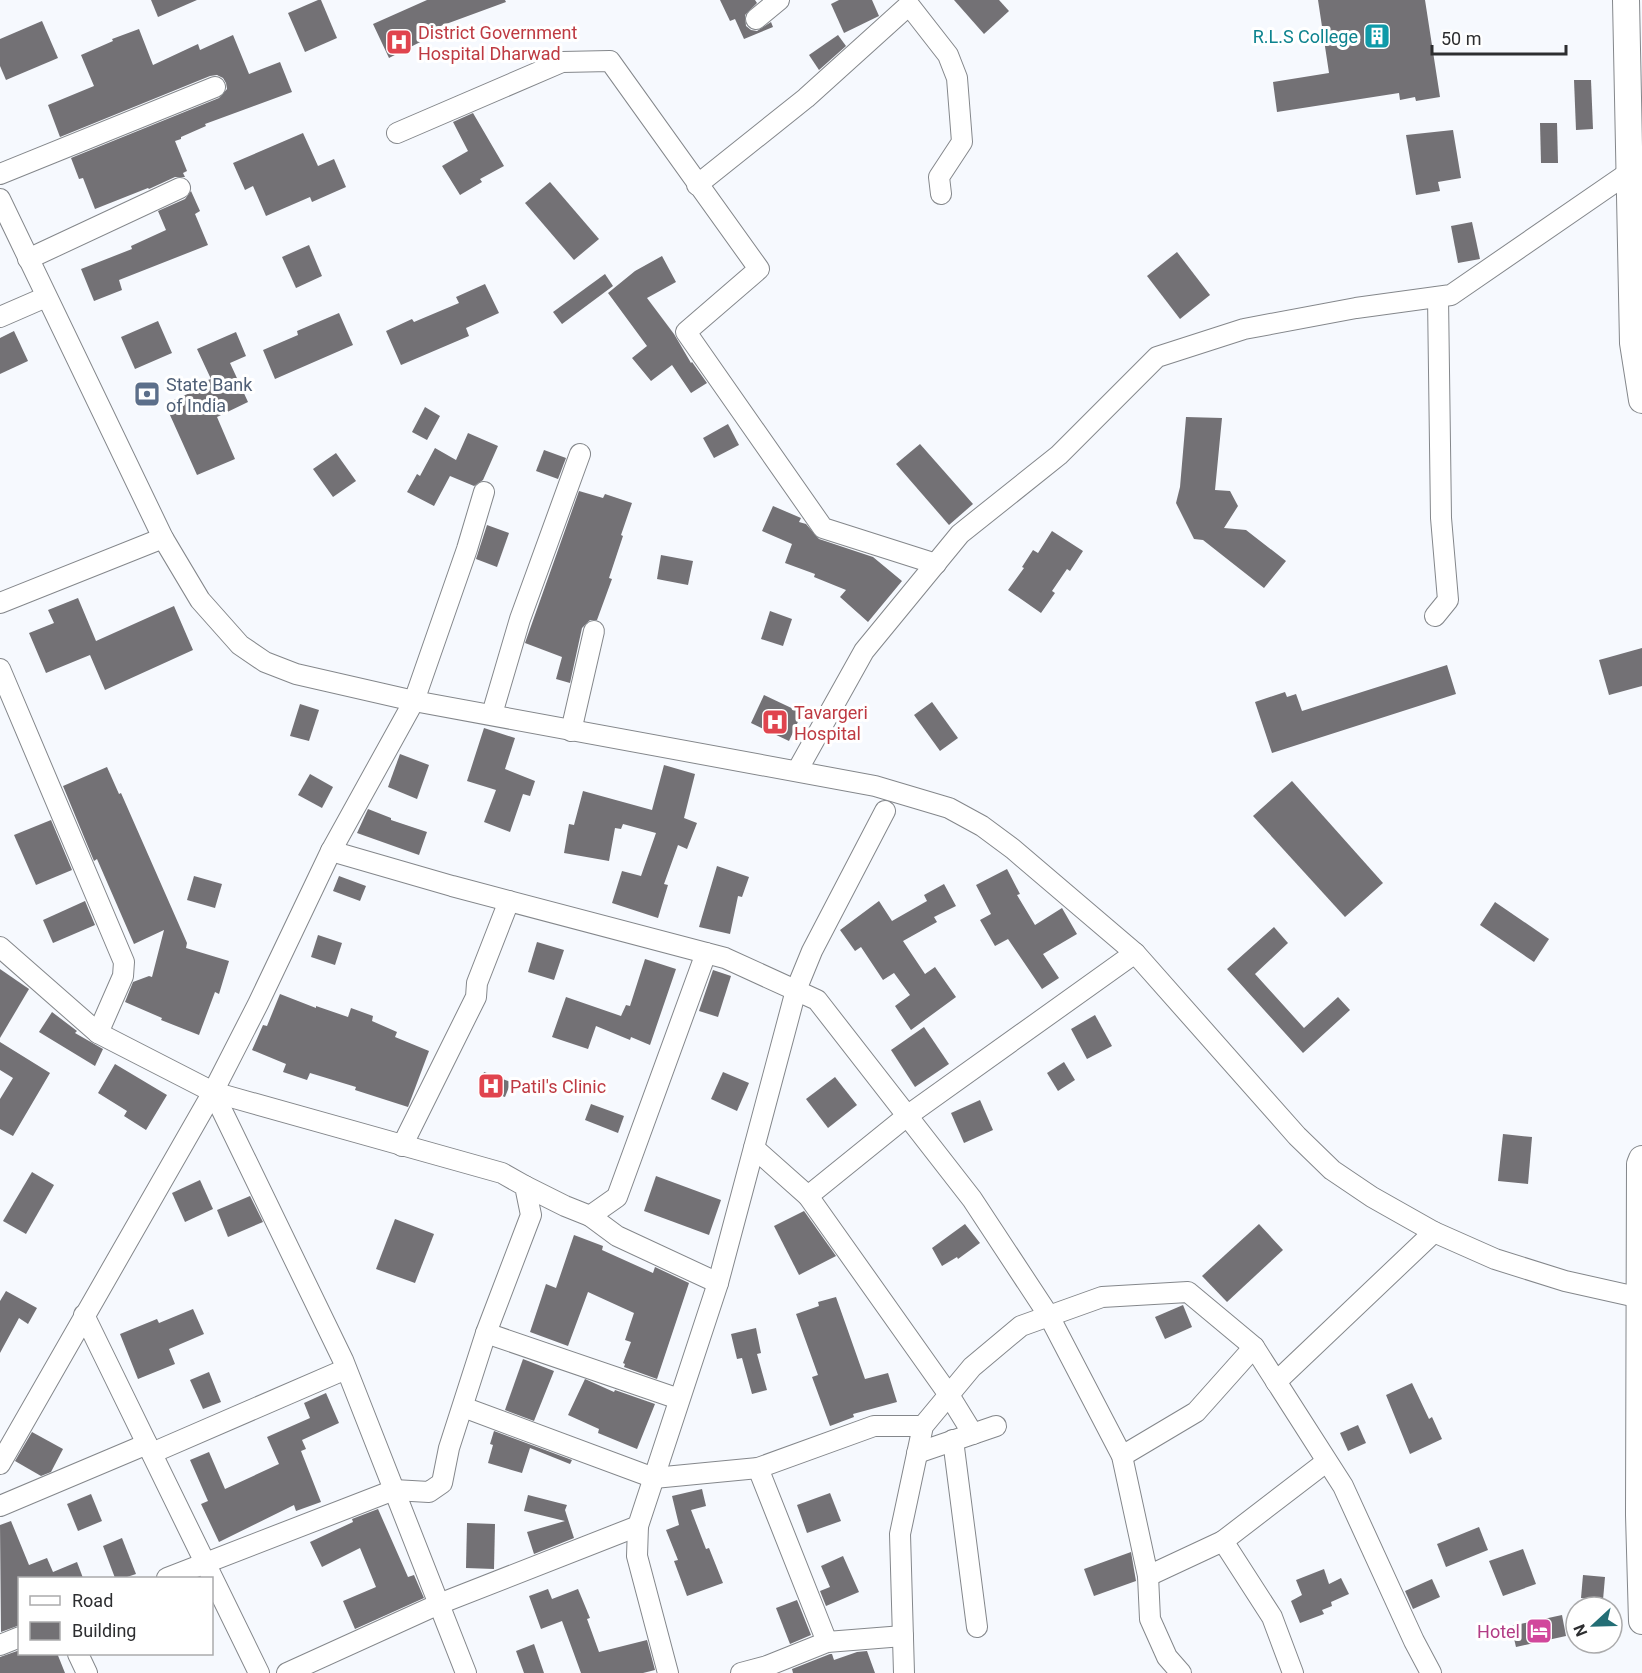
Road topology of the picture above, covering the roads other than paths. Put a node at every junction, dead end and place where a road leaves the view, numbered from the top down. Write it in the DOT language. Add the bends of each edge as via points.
graph roads {
  1 [pos="779,0"];
  2 [pos="909,2"];
  3 [pos="1632,14"];
  4 [pos="756,19"];
  5 [pos="215,87"];
  6 [pos="397,133"];
  7 [pos="1636,142"];
  8 [pos="1631,171"];
  9 [pos="0,174"];
  10 [pos="697,185"];
  11 [pos="180,188"];
  12 [pos="941,195"];
  13 [pos="0,199"];
  14 [pos="28,259"];
  15 [pos="46,297"];
  16 [pos="1438,297"];
  17 [pos="0,317"];
  18 [pos="1642,400"];
  19 [pos="580,454"];
  20 [pos="484,492"];
  21 [pos="164,538"];
  22 [pos="936,564"];
  23 [pos="0,603"];
  24 [pos="1435,616"];
  25 [pos="594,631"];
  26 [pos="0,669"];
  27 [pos="414,701"];
  28 [pos="492,714"];
  29 [pos="571,730"];
  30 [pos="797,771"];
  31 [pos="885,811"];
  32 [pos="331,851"];
  33 [pos="509,901"];
  34 [pos="0,947"];
  35 [pos="706,953"];
  36 [pos="1135,953"];
  37 [pos="796,990"];
  38 [pos="98,1033"];
  39 [pos="213,1092"];
  40 [pos="907,1116"];
  41 [pos="402,1146"];
  42 [pos="754,1148"];
  43 [pos="1642,1159"];
  44 [pos="525,1186"];
  45 [pos="808,1196"];
  46 [pos="590,1216"];
  47 [pos="1434,1232"];
  48 [pos="718,1283"];
  49 [pos="1641,1286"];
  50 [pos="84,1315"];
  51 [pos="1049,1316"];
  52 [pos="486,1333"];
  53 [pos="1254,1347"];
  54 [pos="346,1369"];
  55 [pos="1276,1382"];
  56 [pos="949,1395"];
  57 [pos="679,1400"];
  58 [pos="463,1407"];
  59 [pos="923,1425"];
  60 [pos="996,1426"];
  61 [pos="973,1434"];
  62 [pos="953,1440"];
  63 [pos="150,1449"];
  64 [pos="917,1453"];
  65 [pos="1122,1456"];
  66 [pos="1326,1462"];
  67 [pos="0,1464"];
  68 [pos="758,1468"];
  69 [pos="654,1478"];
  70 [pos="394,1490"];
  71 [pos="0,1506"];
  72 [pos="638,1526"];
  73 [pos="1223,1541"];
  74 [pos="206,1563"];
  75 [pos="1148,1576"];
  76 [pos="170,1577"];
  77 [pos="213,1577"];
  78 [pos="213,1578"];
  79 [pos="439,1604"];
  80 [pos="1642,1621"];
  81 [pos="977,1627"];
  82 [pos="903,1636"];
  83 [pos="18,1639"];
  84 [pos="827,1642"];
  85 [pos="0,1645"];
  86 [pos="79,1655"];
  87 [pos="768,1669"];
  88 [pos="87,1673"];
  89 [pos="259,1673"];
  90 [pos="287,1673"];
  91 [pos="466,1673"];
  92 [pos="668,1673"];
  93 [pos="741,1673"];
  94 [pos="904,1673"];
  95 [pos="1181,1673"];
  96 [pos="1293,1673"];
  97 [pos="1431,1673"];
  1 -- 4 [label="street"];
  2 -- 10 [label="street" via="806,98"];
  2 -- 12 [label="street" via="948,55 957,78 962,142 939,177"];
  3 -- 7 [label="main road"];
  5 -- 9 [label="street"];
  6 -- 10 [label="street" via="562,62 610,61"];
  7 -- 8 [label="main road"];
  8 -- 16 [label="street" via="1451,295"];
  8 -- 18 [label="main road" via="1633,343"];
  10 -- 22 [label="street" via="759,269 686,332 823,528"];
  11 -- 14 [label="street"];
  13 -- 14 [label="street"];
  14 -- 15 [label="street"];
  15 -- 17 [label="street"];
  15 -- 21 [label="street"];
  16 -- 22 [label="street" via="1244,329 1157,357 1059,455 960,534"];
  16 -- 24 [label="street" via="1441,518 1449,600"];
  19 -- 28 [label="street" via="520,619"];
  20 -- 27 [label="street"];
  21 -- 23 [label="street"];
  21 -- 27 [label="street" via="200,600 240,645 265,662 296,674"];
  22 -- 30 [label="street" via="864,651"];
  25 -- 29 [label="street"];
  26 -- 38 [label="street" via="124,962 123,976"];
  27 -- 28 [label="street"];
  27 -- 32 [label="street"];
  28 -- 29 [label="street"];
  29 -- 30 [label="street"];
  30 -- 36 [label="street" via="875,786 949,808 1013,849"];
  31 -- 37 [label="street" via="812,951"];
  32 -- 33 [label="street"];
  32 -- 39 [label="street"];
  33 -- 35 [label="street"];
  33 -- 41 [label="street" via="477,984 476,997"];
  34 -- 38 [label="street"];
  35 -- 37 [label="street"];
  35 -- 46 [label="street" via="617,1197"];
  36 -- 40 [label="street"];
  36 -- 47 [label="street" via="1297,1136 1332,1170"];
  37 -- 40 [label="street" via="817,1000"];
  37 -- 42 [label="street"];
  38 -- 39 [label="street"];
  39 -- 41 [label="street"];
  39 -- 50 [label="street"];
  39 -- 54 [label="street"];
  40 -- 45 [label="street"];
  40 -- 51 [label="street" via="972,1199"];
  41 -- 44 [label="street" via="502,1173"];
  42 -- 45 [label="street"];
  42 -- 48 [label="street"];
  43 -- 49 [label="main road"];
  44 -- 46 [label="street"];
  44 -- 52 [label="street" via="531,1215"];
  45 -- 56 [label="street"];
  46 -- 48 [label="street" via="617,1236"];
  47 -- 49 [label="street" via="1495,1259 1564,1281"];
  47 -- 55 [label="street"];
  48 -- 57 [label="street"];
  49 -- 80 [label="main road"];
  50 -- 63 [label="street"];
  50 -- 67 [label="street"];
  51 -- 53 [label="street" via="1102,1297 1188,1292"];
  51 -- 56 [label="street" via="1021,1326 972,1367"];
  51 -- 65 [label="street"];
  52 -- 57 [label="street"];
  52 -- 58 [label="street"];
  53 -- 55 [label="street"];
  53 -- 65 [label="street" via="1196,1412"];
  54 -- 63 [label="street"];
  54 -- 70 [label="street"];
  55 -- 66 [label="street"];
  56 -- 59 [label="street"];
  56 -- 61 [label="street"];
  57 -- 69 [label="street"];
  58 -- 69 [label="street"];
  58 -- 70 [label="street" via="442,1483 429,1491"];
  59 -- 64 [label="street"];
  59 -- 68 [label="street" via="874,1426"];
  60 -- 61 [label="street"];
  61 -- 62 [label="street"];
  62 -- 64 [label="street"];
  62 -- 81 [label="street"];
  63 -- 71 [label="street"];
  63 -- 74 [label="street"];
  64 -- 82 [label="street" via="900,1534"];
  65 -- 75 [label="street"];
  66 -- 73 [label="street"];
  66 -- 97 [label="street" via="1343,1486"];
  68 -- 69 [label="street"];
  68 -- 84 [label="street"];
  69 -- 72 [label="street"];
  70 -- 74 [label="street"];
  70 -- 79 [label="street"];
  72 -- 79 [label="street"];
  72 -- 92 [label="street" via="638,1556"];
  73 -- 75 [label="street"];
  73 -- 96 [label="street" via="1272,1617"];
  74 -- 76 [label="street"];
  74 -- 77 [label="street"];
  75 -- 95 [label="street" via="1150,1619 1167,1657"];
  78 -- 89 [label="street"];
  79 -- 90 [label="street"];
  79 -- 91 [label="street"];
  82 -- 84 [label="street"];
  82 -- 94 [label="street"];
  83 -- 85 [label="street"];
  84 -- 87 [label="street"];
  86 -- 88 [label="street"];
  87 -- 93 [label="street"];
}
